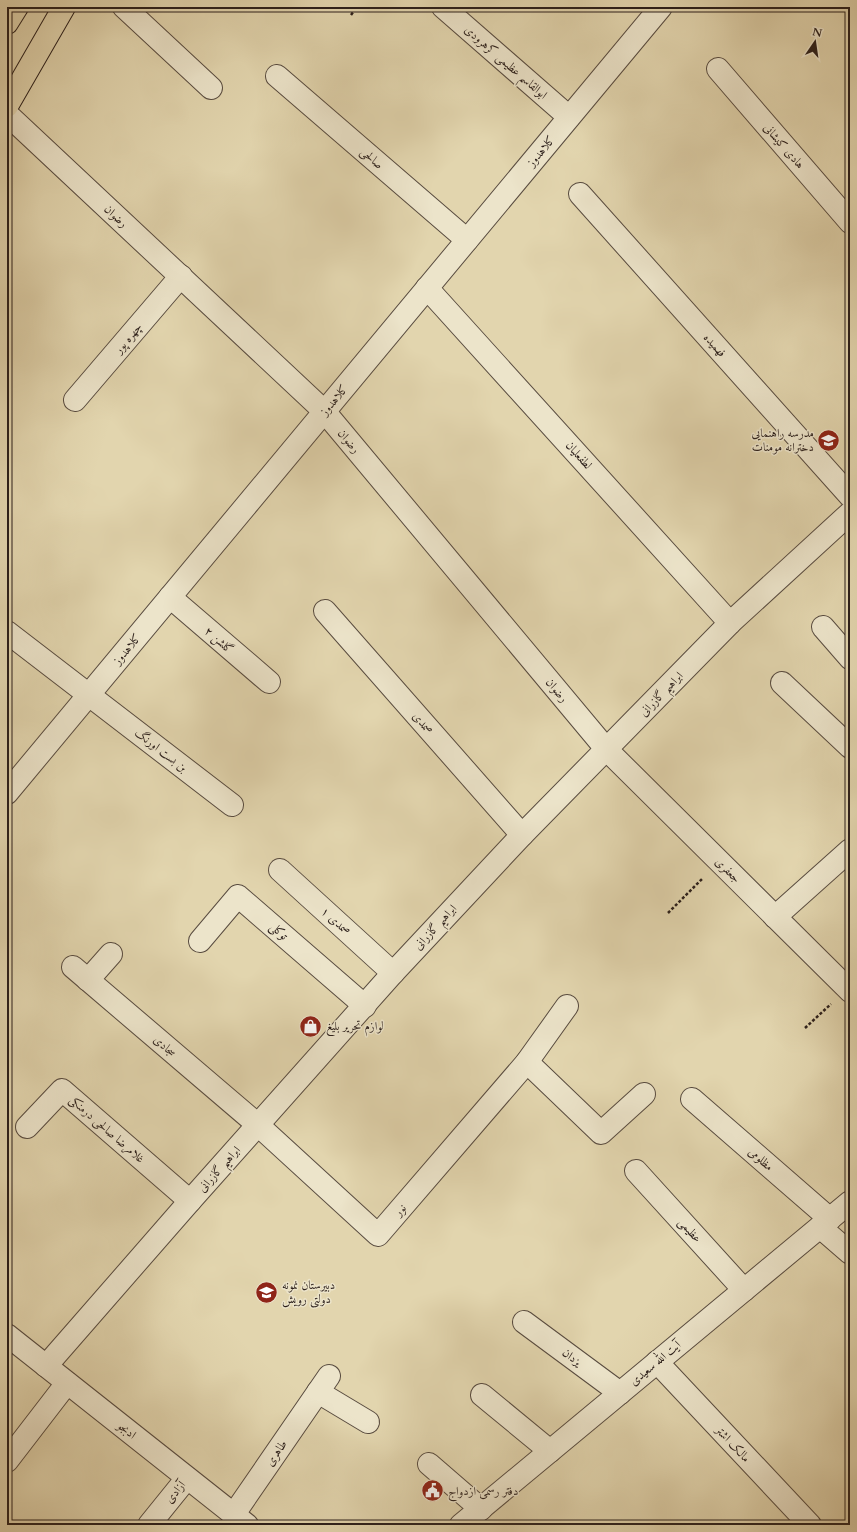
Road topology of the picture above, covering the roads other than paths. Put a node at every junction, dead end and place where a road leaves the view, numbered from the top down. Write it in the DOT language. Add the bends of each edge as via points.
graph roads {
  1 [pos="17,7"];
  2 [pos="64,7"];
  3 [pos="124,7"];
  4 [pos="443,7"];
  5 [pos="652,10"];
  6 [pos="7,23"];
  7 [pos="718,69"];
  8 [pos="277,76"];
  9 [pos="211,88"];
  10 [pos="7,106"];
  11 [pos="7,114"];
  12 [pos="569,117"];
  13 [pos="580,194"];
  14 [pos="850,222"];
  15 [pos="466,240"];
  16 [pos="180,276"];
  17 [pos="427,288"];
  18 [pos="75,400"];
  19 [pos="324,412"];
  20 [pos="850,496"];
  21 [pos="850,513"];
  22 [pos="170,597"];
  23 [pos="325,611"];
  24 [pos="730,623"];
  25 [pos="823,627"];
  26 [pos="7,632"];
  27 [pos="850,658"];
  28 [pos="269,682"];
  29 [pos="782,682"];
  30 [pos="89,695"];
  31 [pos="850,747"];
  32 [pos="607,750"];
  33 [pos="7,793"];
  34 [pos="232,805"];
  35 [pos="522,835"];
  36 [pos="850,850"];
  37 [pos="280,870"];
  38 [pos="775,917"];
  39 [pos="200,941"];
  40 [pos="111,954"];
  41 [pos="393,973"];
  42 [pos="849,990"];
  43 [pos="365,1006"];
  44 [pos="568,1006"];
  45 [pos="527,1062"];
  46 [pos="644,1094"];
  47 [pos="692,1099"];
  48 [pos="258,1126"];
  49 [pos="27,1127"];
  50 [pos="636,1171"];
  51 [pos="190,1201"];
  52 [pos="850,1202"];
  53 [pos="825,1223"];
  54 [pos="850,1253"];
  55 [pos="744,1290"];
  56 [pos="524,1322"];
  57 [pos="7,1335"];
  58 [pos="657,1362"];
  59 [pos="46,1366"];
  60 [pos="67,1382"];
  61 [pos="620,1393"];
  62 [pos="482,1395"];
  63 [pos="368,1422"];
  64 [pos="550,1451"];
  65 [pos="7,1461"];
  66 [pos="429,1464"];
  67 [pos="187,1478"];
  68 [pos="481,1508"];
  69 [pos="240,1520"];
  70 [pos="149,1525"];
  71 [pos="461,1525"];
  72 [pos="810,1525"];
  1 -- 6 [label="main road"];
  2 -- 10 [label="main road"];
  3 -- 9 [label="street"];
  4 -- 12 [label="street, ابوالقاسم عظیمی کرهرودی"];
  5 -- 12 [label="street, کلاهدوز"];
  7 -- 14 [label="street, هادی کیشانی"];
  8 -- 15 [label="street, صالحی"];
  11 -- 16 [label="street, رضوان"];
  12 -- 15 [label="street, کلاهدوز"];
  13 -- 20 [label="street, فهمیده"];
  15 -- 17 [label="street, کلاهدوز"];
  16 -- 18 [label="street, چهره پور"];
  16 -- 19 [label="street, رضوان"];
  17 -- 19 [label="street, کلاهدوز"];
  17 -- 24 [label="street, لطفعلیان"];
  19 -- 22 [label="street, کلاهدوز"];
  19 -- 32 [label="street, رضوان"];
  21 -- 24 [label="street, ابراهیم گازرانی"];
  22 -- 28 [label="street, گلشن ۲"];
  22 -- 30 [label="street, کلاهدوز"];
  23 -- 35 [label="street, صمدی"];
  24 -- 32 [label="street, ابراهیم گازرانی"];
  25 -- 27 [label="street"];
  26 -- 30 [label="street, بن بست اورنگ"];
  29 -- 31 [label="street"];
  30 -- 33 [label="street, کلاهدوز"];
  30 -- 34 [label="street, بن بست اورنگ"];
  32 -- 35 [label="street, ابراهیم گازرانی"];
  32 -- 38 [label="street, جعفری"];
  35 -- 41 [label="street, ابراهیم گازرانی"];
  36 -- 38 [label="street"];
  37 -- 41 [label="street, صمدی ۱"];
  38 -- 42 [label="street, جعفری"];
  39 -- 43 [label="street, توکلی" via="238,896"];
  40 -- 48 [label="street, سجادی" via="80,973"];
  41 -- 43 [label="street, ابراهیم گازرانی"];
  43 -- 48 [label="street, ابراهیم گازرانی"];
  44 -- 45 [label="street, نور"];
  45 -- 46 [label="street" via="601,1133"];
  45 -- 48 [label="street, نور" via="378,1235"];
  47 -- 53 [label="street, مظلومی"];
  48 -- 51 [label="street, ابراهیم گازرانی"];
  49 -- 51 [label="street, غلامرضا صالحی درمنکی" via="62,1090"];
  50 -- 55 [label="street, عظیمی"];
  51 -- 59 [label="street, ابراهیم گازرانی"];
  52 -- 53 [label="street, آیت الله سعیدی"];
  53 -- 54 [label="street, مظلومی"];
  53 -- 55 [label="street, آیت الله سعیدی"];
  55 -- 58 [label="street, آیت الله سعیدی"];
  56 -- 61 [label="street, یزدان"];
  57 -- 59 [label="street, ادبجو"];
  58 -- 61 [label="street, آیت الله سعیدی"];
  58 -- 72 [label="street, مالک اشتر"];
  59 -- 60 [label="street, ادبجو"];
  60 -- 65 [label="street"];
  60 -- 67 [label="street, ادبجو"];
  61 -- 64 [label="street, آیت الله سعیدی"];
  62 -- 64 [label="street"];
  63 -- 69 [label="street, طاهری" via="323,1384"];
  64 -- 68 [label="street, آیت الله سعیدی"];
  66 -- 68 [label="street"];
  67 -- 69 [label="street, ادبجو"];
  67 -- 70 [label="street, آزادی"];
  68 -- 71 [label="street, آیت الله سعیدی"];
}
